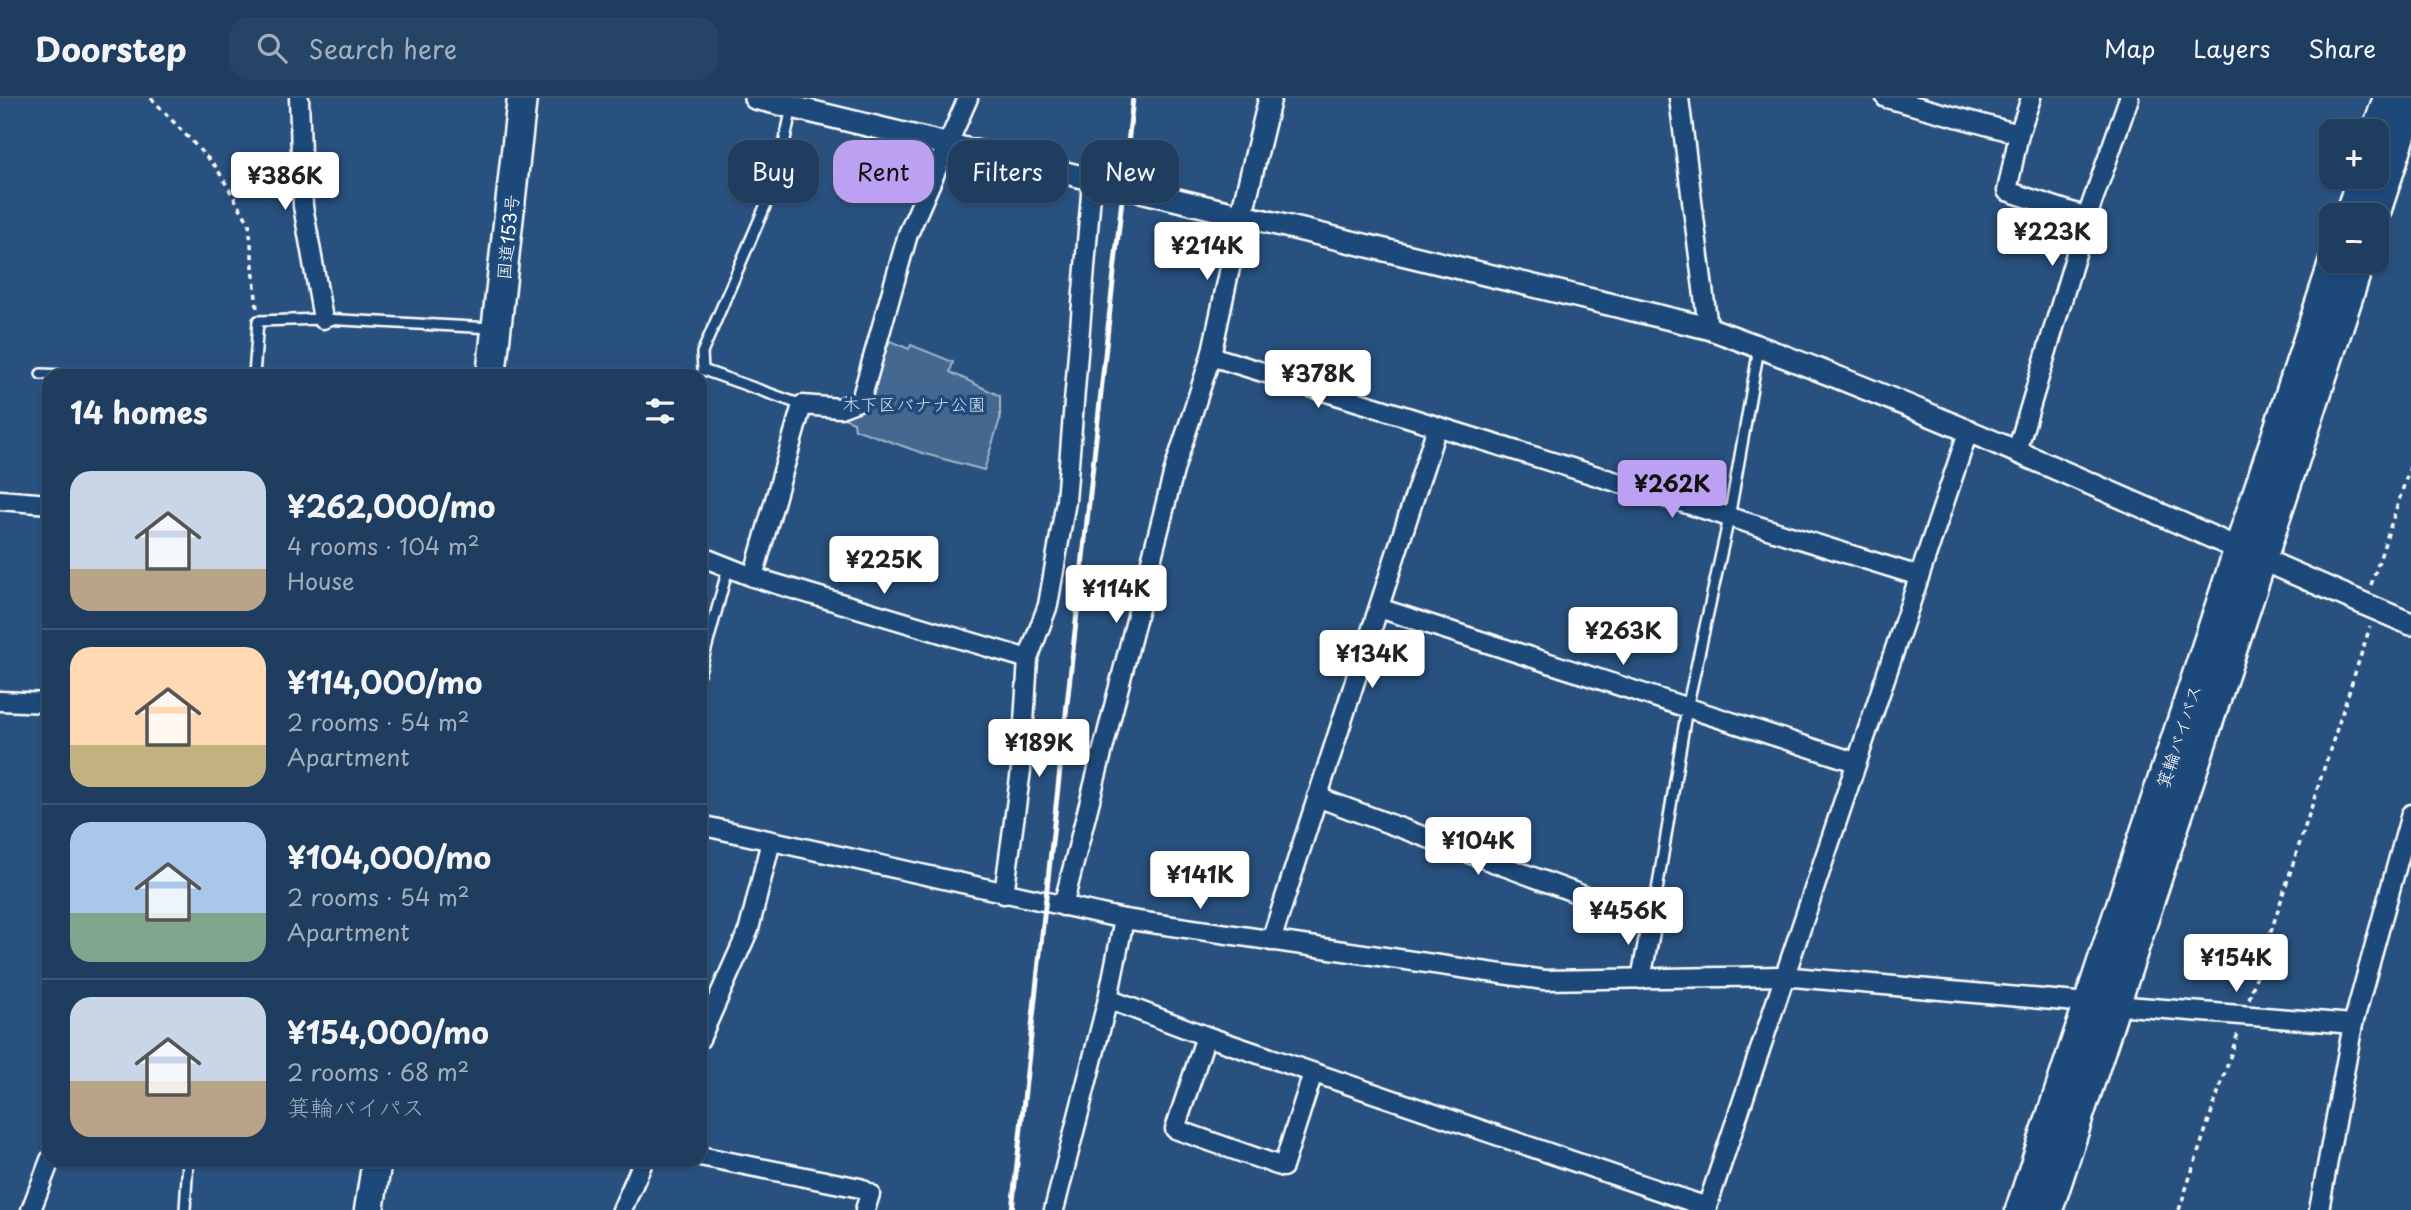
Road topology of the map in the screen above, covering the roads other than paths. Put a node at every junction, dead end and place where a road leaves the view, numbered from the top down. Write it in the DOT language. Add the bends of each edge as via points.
graph roads {
  1 [pos="299,98"];
  2 [pos="522,98"];
  3 [pos="755,98"];
  4 [pos="968,98"];
  5 [pos="1270,98"];
  6 [pos="1679,98"];
  7 [pos="1886,98"];
  8 [pos="2031,98"];
  9 [pos="2129,98"];
  10 [pos="2388,98"];
  11 [pos="2411,105"];
  12 [pos="792,107"];
  13 [pos="2381,119"];
  14 [pos="2019,134"];
  15 [pos="950,140"];
  16 [pos="948,145"];
  17 [pos="1179,201"];
  18 [pos="1090,203"];
  19 [pos="2379,203"];
  20 [pos="1241,216"];
  21 [pos="2087,217"];
  22 [pos="2331,273"];
  23 [pos="2356,273"];
  24 [pos="323,319"];
  25 [pos="497,328"];
  26 [pos="1708,328"];
  27 [pos="1759,346"];
  28 [pos="1211,356"];
  29 [pos="255,369"];
  30 [pos="492,369"];
  31 [pos="703,369"];
  32 [pos="707,371"];
  33 [pos="802,405"];
  34 [pos="1437,427"];
  35 [pos="1969,429"];
  36 [pos="2017,452"];
  37 [pos="0,499"];
  38 [pos="42,503"];
  39 [pos="1729,518"];
  40 [pos="2251,554"];
  41 [pos="707,559"];
  42 [pos="728,568"];
  43 [pos="1919,576"];
  44 [pos="753,577"];
  45 [pos="1379,607"];
  46 [pos="2411,624"];
  47 [pos="707,646"];
  48 [pos="1028,659"];
  49 [pos="0,701"];
  50 [pos="42,704"];
  51 [pos="1687,708"];
  52 [pos="1855,762"];
  53 [pos="1317,797"];
  54 [pos="2411,814"];
  55 [pos="707,827"];
  56 [pos="771,841"];
  57 [pos="1004,894"];
  58 [pos="1063,906"];
  59 [pos="1124,919"];
  60 [pos="1652,921"];
  61 [pos="1271,940"];
  62 [pos="1782,976"];
  63 [pos="1641,979"];
  64 [pos="1108,999"];
  65 [pos="2102,1004"];
  66 [pos="707,1023"];
  67 [pos="2353,1024"];
  68 [pos="1206,1036"];
  69 [pos="1313,1073"];
  70 [pos="707,1157"];
  71 [pos="47,1167"];
  72 [pos="188,1167"];
  73 [pos="376,1167"];
  74 [pos="641,1167"];
  75 [pos="1707,1208"];
  76 [pos="31,1210"];
  77 [pos="185,1210"];
  78 [pos="369,1210"];
  79 [pos="622,1210"];
  80 [pos="865,1210"];
  81 [pos="1054,1210"];
  82 [pos="2020,1210"];
  83 [pos="2048,1210"];
  84 [pos="2319,1210"];
  1 -- 24 [label="street" via="303,206"];
  2 -- 25 [label="highway, 国道153号"];
  3 -- 12 [label="street"];
  4 -- 15 [label="street"];
  5 -- 20 [label="street"];
  6 -- 26 [label="street"];
  7 -- 14 [label="street"];
  8 -- 14 [label="street"];
  9 -- 21 [label="street"];
  10 -- 13 [label="highway"];
  11 -- 19 [label="highway"];
  12 -- 16 [label="street"];
  12 -- 31 [label="lane" via="776,181 702,353"];
  14 -- 21 [label="street" via="2007,191"];
  16 -- 33 [label="street" via="908,234 861,400 840,408"];
  17 -- 20 [label="street"];
  18 -- 48 [label="street" via="1066,501 1048,605"];
  20 -- 26 [label="street"];
  20 -- 28 [label="street"];
  21 -- 36 [label="street"];
  22 -- 40 [label="highway, 箕輪バイパス"];
  23 -- 40 [label="highway, 箕輪バイパス"];
  24 -- 25 [label="lane"];
  24 -- 29 [label="lane" via="258,321"];
  25 -- 30 [label="highway, 国道153号"];
  26 -- 27 [label="street"];
  27 -- 35 [label="street"];
  27 -- 39 [label="lane"];
  28 -- 34 [label="street"];
  28 -- 58 [label="street" via="1175,467"];
  32 -- 33 [label="lane"];
  33 -- 44 [label="street"];
  34 -- 39 [label="street"];
  34 -- 45 [label="street"];
  35 -- 36 [label="street"];
  35 -- 43 [label="street"];
  36 -- 40 [label="street"];
  37 -- 38 [label="street"];
  39 -- 43 [label="street"];
  39 -- 51 [label="lane"];
  40 -- 46 [label="street"];
  40 -- 65 [label="highway, 箕輪バイパス"];
  41 -- 42 [label="street"];
  42 -- 44 [label="street"];
  42 -- 47 [label="lane"];
  43 -- 52 [label="street"];
  44 -- 48 [label="street"];
  45 -- 51 [label="street"];
  45 -- 53 [label="street"];
  48 -- 57 [label="street" via="1021,770"];
  49 -- 50 [label="street"];
  51 -- 52 [label="street"];
  51 -- 60 [label="lane"];
  52 -- 62 [label="street"];
  53 -- 60 [label="street"];
  53 -- 61 [label="street"];
  54 -- 67 [label="street"];
  55 -- 56 [label="street"];
  56 -- 57 [label="street"];
  56 -- 66 [label="street" via="749,929"];
  57 -- 58 [label="street"];
  58 -- 59 [label="street"];
  59 -- 61 [label="street"];
  59 -- 64 [label="street"];
  60 -- 63 [label="street"];
  61 -- 63 [label="street" via="1544,980"];
  62 -- 63 [label="street"];
  62 -- 65 [label="street"];
  62 -- 75 [label="street"];
  64 -- 68 [label="street"];
  64 -- 81 [label="street"];
  65 -- 67 [label="street"];
  65 -- 82 [label="highway, 箕輪バイパス"];
  65 -- 83 [label="highway, 箕輪バイパス"];
  67 -- 84 [label="street"];
  68 -- 69 [label="street"];
  68 -- 69 [label="street" via="1175,1129 1271,1163 1283,1167"];
  69 -- 75 [label="street"];
  70 -- 80 [label="street" via="860,1188 870,1194"];
  71 -- 76 [label="street"];
  72 -- 77 [label="lane"];
  73 -- 78 [label="highway"];
  74 -- 79 [label="street"];
}
